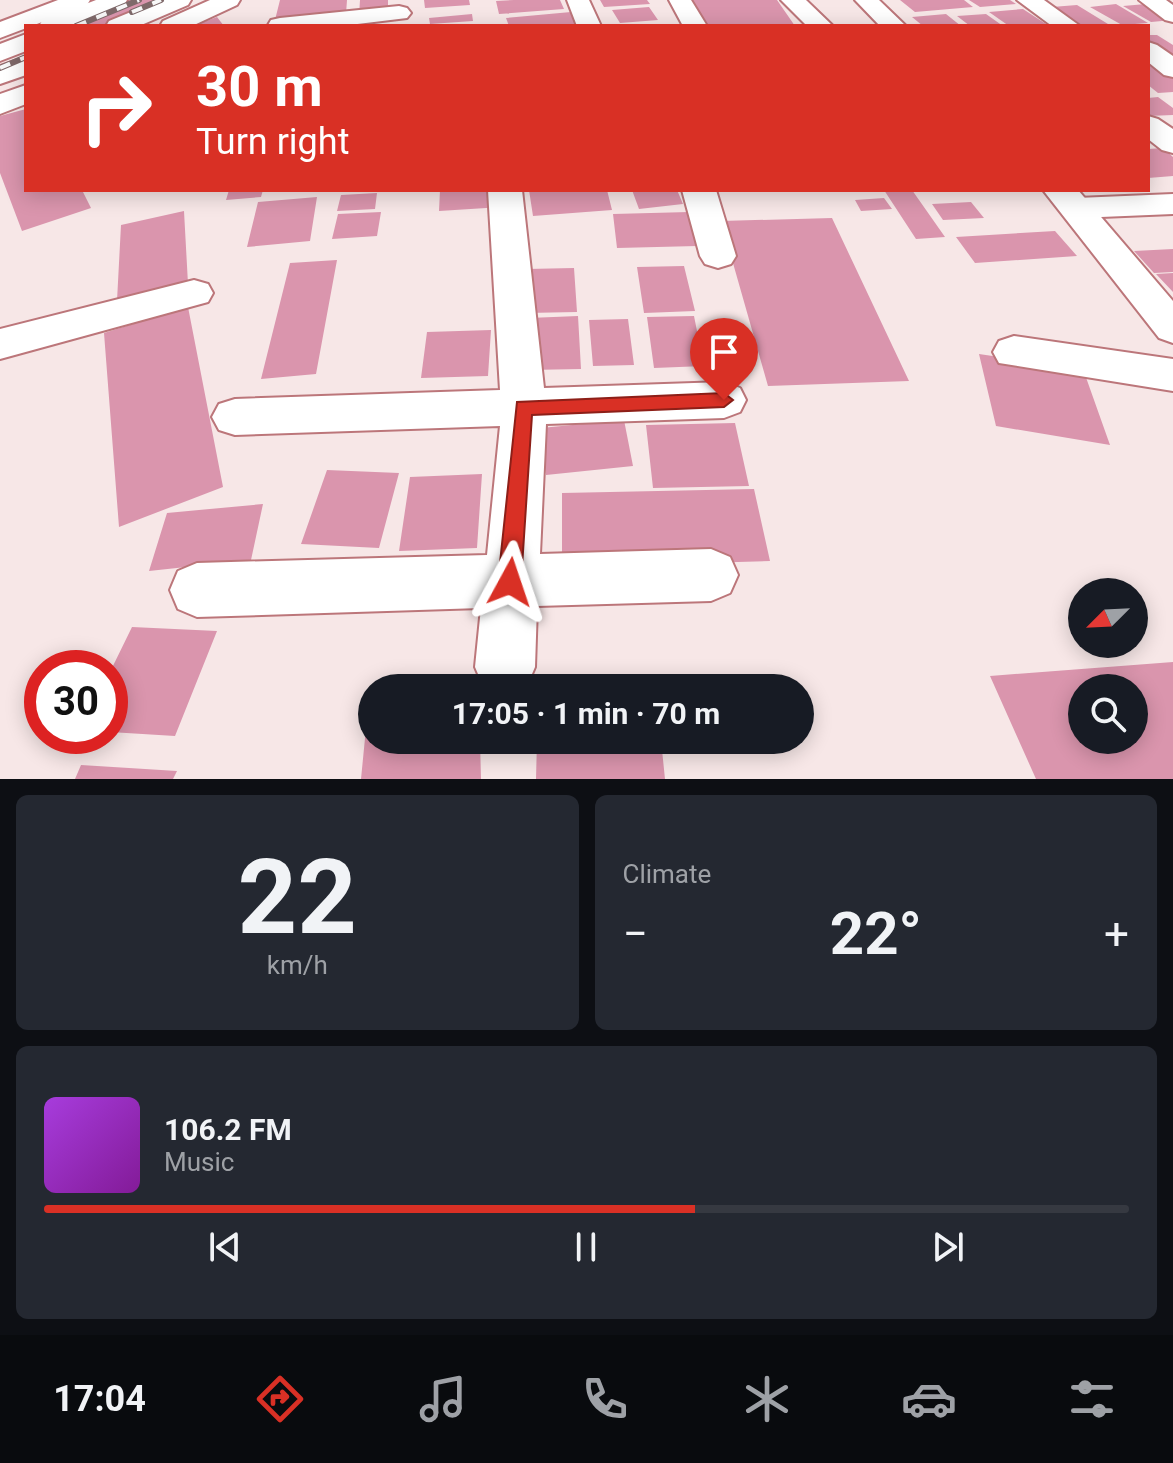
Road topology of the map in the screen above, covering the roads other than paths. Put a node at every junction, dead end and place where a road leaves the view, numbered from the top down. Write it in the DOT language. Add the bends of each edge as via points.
graph roads {
  1 [pos="8,0"];
  2 [pos="79,0"];
  3 [pos="116,0"];
  4 [pos="130,0"];
  5 [pos="180,0"];
  6 [pos="229,0"];
  7 [pos="578,0"];
  8 [pos="680,0"];
  9 [pos="801,0"];
  10 [pos="866,0"];
  11 [pos="1028,0"];
  12 [pos="1150,0"];
  13 [pos="399,13"];
  14 [pos="1173,15"];
  15 [pos="47,20"];
  16 [pos="71,24"];
  17 [pos="123,24"];
  18 [pos="176,24"];
  19 [pos="290,24"];
  20 [pos="588,24"];
  21 [pos="694,24"];
  22 [pos="819,24"];
  23 [pos="892,24"];
  24 [pos="1065,24"];
  25 [pos="24,25"];
  26 [pos="1173,29"];
  27 [pos="1150,30"];
  28 [pos="0,31"];
  29 [pos="24,40"];
  30 [pos="0,50"];
  31 [pos="1150,52"];
  32 [pos="24,66"];
  33 [pos="1173,69"];
  34 [pos="0,76"];
  35 [pos="24,94"];
  36 [pos="0,105"];
  37 [pos="1150,127"];
  38 [pos="1173,144"];
  39 [pos="505,192"];
  40 [pos="700,192"];
  41 [pos="1069,199"];
  42 [pos="1173,204"];
  43 [pos="718,256"];
  44 [pos="194,293"];
  45 [pos="1173,328"];
  46 [pos="0,344"];
  47 [pos="1014,352"];
  48 [pos="1173,375"];
  49 [pos="724,400"];
  50 [pos="524,408"];
  51 [pos="235,417"];
  52 [pos="711,575"];
  53 [pos="510,582"];
  54 [pos="197,590"];
  55 [pos="505,667"];
  1 -- 15 [label="main road"];
  2 -- 15 [label="main road"];
  3 -- 15 [label="main road"];
  4 -- 16 [label="main road"];
  5 -- 17 [label="main road"];
  6 -- 18 [label="main road"];
  7 -- 20 [label="main road"];
  8 -- 21 [label="main road"];
  9 -- 22 [label="main road"];
  10 -- 23 [label="main road"];
  11 -- 24 [label="main road"];
  12 -- 14 [label="main road"];
  13 -- 19 [label="main road"];
  25 -- 28 [label="main road"];
  26 -- 27 [label="main road"];
  29 -- 30 [label="main road"];
  31 -- 33 [label="main road"];
  32 -- 34 [label="main road"];
  35 -- 36 [label="main road"];
  37 -- 38 [label="main road"];
  39 -- 50 [label="main road"];
  40 -- 43 [label="main road"];
  41 -- 42 [label="main road"];
  41 -- 45 [label="main road"];
  44 -- 46 [label="main road"];
  47 -- 48 [label="main road"];
  49 -- 50 [label="main road"];
  50 -- 51 [label="main road"];
  50 -- 53 [label="main road"];
  52 -- 53 [label="main road"];
  53 -- 54 [label="main road"];
  53 -- 55 [label="main road"];
}
